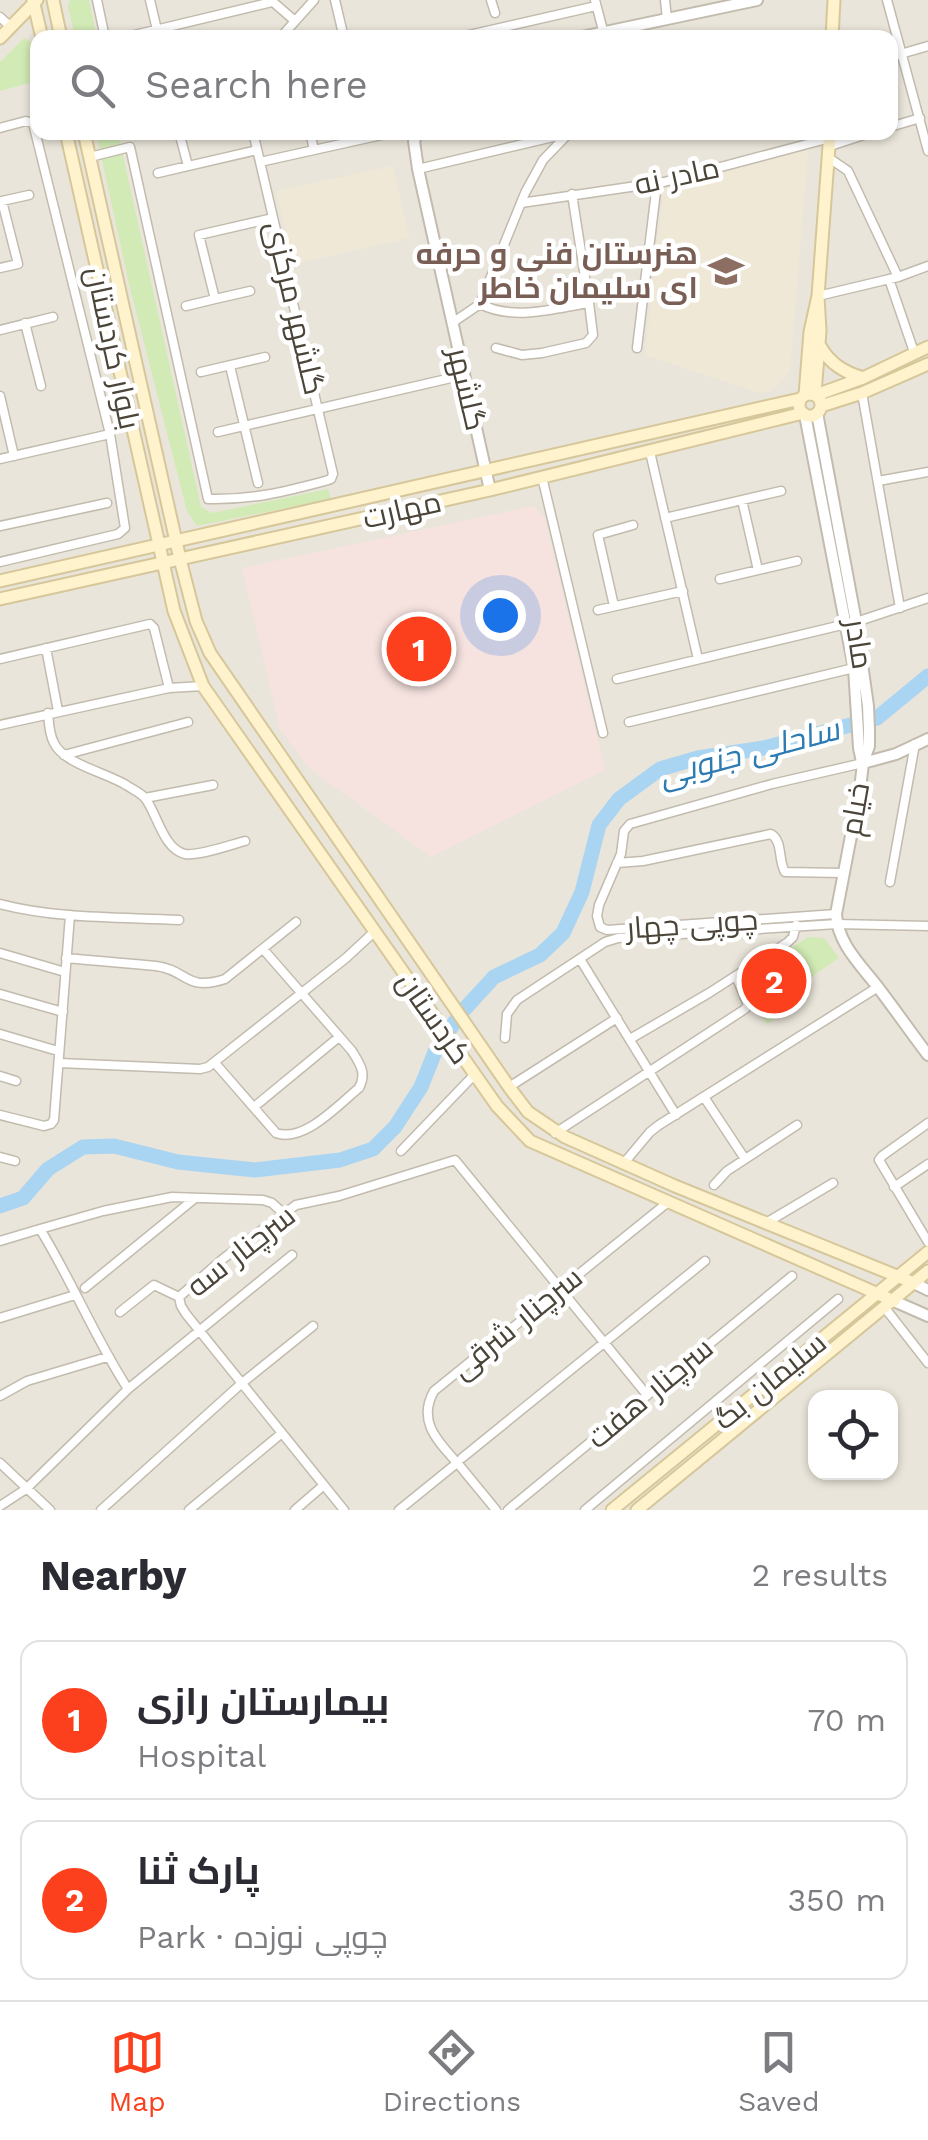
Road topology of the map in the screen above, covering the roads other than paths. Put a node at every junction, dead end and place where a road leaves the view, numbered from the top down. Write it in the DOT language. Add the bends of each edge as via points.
graph roads {
  1 [pos="53,0"];
  2 [pos="97,0"];
  3 [pos="150,0"];
  4 [pos="314,0"];
  5 [pos="335,0"];
  6 [pos="492,0"];
  7 [pos="564,0"];
  8 [pos="665,0"];
  9 [pos="757,0"];
  10 [pos="834,0"];
  11 [pos="887,0"];
  12 [pos="35,1"];
  13 [pos="271,1"];
  14 [pos="596,3"];
  15 [pos="494,13"];
  16 [pos="567,13"];
  17 [pos="0,16"];
  18 [pos="668,18"];
  19 [pos="295,21"];
  20 [pos="10,28"];
  21 [pos="40,30"];
  22 [pos="59,30"];
  23 [pos="103,30"];
  24 [pos="157,30"];
  25 [pos="287,30"];
  26 [pos="342,30"];
  27 [pos="492,30"];
  28 [pos="603,30"];
  29 [pos="623,30"];
  30 [pos="832,30"];
  31 [pos="896,30"];
  32 [pos="898,36"];
  33 [pos="0,38"];
  34 [pos="928,46"];
  35 [pos="903,53"];
  36 [pos="898,55"];
  37 [pos="920,118"];
  38 [pos="30,120"];
  39 [pos="898,125"];
  40 [pos="0,128"];
  41 [pos="38,140"];
  42 [pos="68,140"];
  43 [pos="86,140"];
  44 [pos="129,140"];
  45 [pos="181,140"];
  46 [pos="255,140"];
  47 [pos="312,140"];
  48 [pos="359,140"];
  49 [pos="415,140"];
  50 [pos="537,140"];
  51 [pos="562,140"];
  52 [pos="830,144"];
  53 [pos="130,147"];
  54 [pos="258,150"];
  55 [pos="314,150"];
  56 [pos="928,152"];
  57 [pos="90,157"];
  58 [pos="260,162"];
  59 [pos="188,166"];
  60 [pos="418,169"];
  61 [pos="158,173"];
  62 [pos="657,183"];
  63 [pos="28,194"];
  64 [pos="572,194"];
  65 [pos="521,203"];
  66 [pos="274,218"];
  67 [pos="928,266"];
  68 [pos="0,268"];
  69 [pos="894,278"];
  70 [pos="250,292"];
  71 [pos="818,296"];
  72 [pos="215,299"];
  73 [pos="589,303"];
  74 [pos="480,304"];
  75 [pos="186,306"];
  76 [pos="53,317"];
  77 [pos="452,322"];
  78 [pos="25,324"];
  79 [pos="0,330"];
  80 [pos="819,344"];
  81 [pos="928,347"];
  82 [pos="496,348"];
  83 [pos="637,348"];
  84 [pos="914,352"];
  85 [pos="265,357"];
  86 [pos="230,366"];
  87 [pos="927,368"];
  88 [pos="201,372"];
  89 [pos="464,375"];
  90 [pos="863,378"];
  91 [pos="41,386"];
  92 [pos="862,393"];
  93 [pos="0,396"];
  94 [pos="810,404"];
  95 [pos="318,409"];
  96 [pos="245,426"];
  97 [pos="218,432"];
  98 [pos="110,434"];
  99 [pos="650,452"];
  100 [pos="14,456"];
  101 [pos="0,460"];
  102 [pos="485,470"];
  103 [pos="928,472"];
  104 [pos="542,477"];
  105 [pos="878,481"];
  106 [pos="258,483"];
  107 [pos="490,490"];
  108 [pos="780,492"];
  109 [pos="742,500"];
  110 [pos="106,504"];
  111 [pos="665,518"];
  112 [pos="634,525"];
  113 [pos="0,526"];
  114 [pos="177,539"];
  115 [pos="158,544"];
  116 [pos="180,558"];
  117 [pos="797,561"];
  118 [pos="0,562"];
  119 [pos="162,562"];
  120 [pos="758,570"];
  121 [pos="720,579"];
  122 [pos="0,581"];
  123 [pos="682,590"];
  124 [pos="928,598"];
  125 [pos="0,599"];
  126 [pos="614,606"];
  127 [pos="900,608"];
  128 [pos="598,610"];
  129 [pos="852,623"];
  130 [pos="46,648"];
  131 [pos="0,659"];
  132 [pos="698,659"];
  133 [pos="854,668"];
  134 [pos="617,679"];
  135 [pos="204,686"];
  136 [pos="169,688"];
  137 [pos="863,707"];
  138 [pos="58,711"];
  139 [pos="48,713"];
  140 [pos="188,722"];
  141 [pos="629,722"];
  142 [pos="0,725"];
  143 [pos="604,733"];
  144 [pos="928,739"];
  145 [pos="915,744"];
  146 [pos="64,756"];
  147 [pos="862,762"];
  148 [pos="213,785"];
  149 [pos="145,798"];
  150 [pos="245,841"];
  151 [pos="617,864"];
  152 [pos="843,873"];
  153 [pos="890,882"];
  154 [pos="0,904"];
  155 [pos="70,915"];
  156 [pos="836,919"];
  157 [pos="179,920"];
  158 [pos="296,922"];
  159 [pos="796,925"];
  160 [pos="928,926"];
  161 [pos="374,932"];
  162 [pos="263,948"];
  163 [pos="0,953"];
  164 [pos="66,958"];
  165 [pos="580,959"];
  166 [pos="65,972"];
  167 [pos="736,976"];
  168 [pos="878,987"];
  169 [pos="302,993"];
  170 [pos="0,994"];
  171 [pos="63,1012"];
  172 [pos="616,1018"];
  173 [pos="0,1034"];
  174 [pos="339,1037"];
  175 [pos="504,1038"];
  176 [pos="630,1040"];
  177 [pos="58,1050"];
  178 [pos="928,1056"];
  179 [pos="59,1063"];
  180 [pos="215,1063"];
  181 [pos="650,1071"];
  182 [pos="474,1074"];
  183 [pos="0,1076"];
  184 [pos="16,1080"];
  185 [pos="509,1087"];
  186 [pos="704,1097"];
  187 [pos="254,1107"];
  188 [pos="0,1115"];
  189 [pos="676,1115"];
  190 [pos="928,1123"];
  191 [pos="798,1125"];
  192 [pos="555,1132"];
  193 [pos="401,1151"];
  194 [pos="0,1157"];
  195 [pos="745,1159"];
  196 [pos="15,1161"];
  197 [pos="624,1164"];
  198 [pos="928,1164"];
  199 [pos="833,1183"];
  200 [pos="675,1186"];
  201 [pos="714,1186"];
  202 [pos="894,1187"];
  203 [pos="194,1198"];
  204 [pos="667,1203"];
  205 [pos="283,1213"];
  206 [pos="766,1223"];
  207 [pos="40,1229"];
  208 [pos="0,1241"];
  209 [pos="928,1242"];
  210 [pos="928,1252"];
  211 [pos="292,1255"];
  212 [pos="705,1261"];
  213 [pos="928,1272"];
  214 [pos="792,1276"];
  215 [pos="898,1276"];
  216 [pos="914,1283"];
  217 [pos="85,1288"];
  218 [pos="560,1288"];
  219 [pos="928,1290"];
  220 [pos="876,1294"];
  221 [pos="75,1296"];
  222 [pos="179,1297"];
  223 [pos="838,1300"];
  224 [pos="889,1304"];
  225 [pos="120,1312"];
  226 [pos="928,1316"];
  227 [pos="0,1318"];
  228 [pos="313,1326"];
  229 [pos="836,1326"];
  230 [pos="201,1331"];
  231 [pos="846,1340"];
  232 [pos="605,1342"];
  233 [pos="107,1357"];
  234 [pos="928,1363"];
  235 [pos="242,1383"];
  236 [pos="128,1389"];
  237 [pos="0,1392"];
  238 [pos="648,1394"];
  239 [pos="282,1433"];
  240 [pos="460,1460"];
  241 [pos="0,1463"];
  242 [pos="324,1485"];
  243 [pos="26,1489"];
  244 [pos="0,1506"];
  245 [pos="192,1507"];
  246 [pos="50,1510"];
  247 [pos="101,1510"];
  248 [pos="295,1510"];
  249 [pos="344,1510"];
  250 [pos="399,1510"];
  251 [pos="496,1510"];
  252 [pos="508,1510"];
  253 [pos="585,1510"];
  254 [pos="612,1510"];
  255 [pos="638,1510"];
  1 -- 22 [label="main road"];
  2 -- 23 [label="street"];
  3 -- 24 [label="street"];
  4 -- 19 [label="street"];
  5 -- 26 [label="street"];
  6 -- 15 [label="street"];
  7 -- 16 [label="street"];
  8 -- 18 [label="street"];
  9 -- 18 [label="street"];
  10 -- 30 [label="main road"];
  11 -- 31 [label="street"];
  12 -- 20 [label="main road"];
  12 -- 21 [label="main road"];
  13 -- 19 [label="street"];
  13 -- 24 [label="street"];
  14 -- 16 [label="street"];
  14 -- 28 [label="street"];
  16 -- 27 [label="street"];
  17 -- 20 [label="street"];
  18 -- 29 [label="street"];
  19 -- 25 [label="street"];
  20 -- 33 [label="main road"];
  32 -- 35 [label="street"];
  34 -- 35 [label="street"];
  35 -- 36 [label="street"];
  35 -- 37 [label="street"];
  37 -- 39 [label="street"];
  37 -- 56 [label="street"];
  38 -- 40 [label="street"];
  41 -- 98 [label="street"];
  42 -- 115 [label="main road, بلوار کردستان"];
  43 -- 57 [label="main road, بلوار کردستان"];
  44 -- 53 [label="street"];
  45 -- 59 [label="street"];
  46 -- 54 [label="street, گلشهر مرکزی"];
  47 -- 55 [label="street"];
  48 -- 55 [label="street"];
  49 -- 60 [label="street, گلشهر"];
  50 -- 60 [label="street"];
  51 -- 65 [label="street" via="543,160"];
  52 -- 62 [label="street, مادر نه"];
  52 -- 69 [label="street"];
  52 -- 71 [label="main road"];
  53 -- 57 [label="street"];
  53 -- 95 [label="street, گلشهر مرکزی" via="208,499 272,495 331,478"];
  54 -- 58 [label="street, گلشهر مرکزی"];
  54 -- 59 [label="street"];
  55 -- 58 [label="street"];
  57 -- 114 [label="main road, بلوار کردستان"];
  58 -- 66 [label="street, گلشهر مرکزی"];
  59 -- 61 [label="street"];
  60 -- 77 [label="street, گلشهر"];
  62 -- 64 [label="street, مادر نه"];
  62 -- 83 [label="street"];
  63 -- 68 [label="street" via="2,201 18,264"];
  64 -- 65 [label="street, مادر نه"];
  64 -- 73 [label="street"];
  65 -- 74 [label="street"];
  66 -- 72 [label="street" via="198,235"];
  66 -- 95 [label="street, گلشهر مرکزی"];
  67 -- 69 [label="street"];
  69 -- 71 [label="street"];
  69 -- 84 [label="street"];
  70 -- 72 [label="street"];
  71 -- 80 [label="main road"];
  71 -- 94 [label="main road" via="810,332"];
  72 -- 75 [label="street"];
  73 -- 74 [label="street" via="518,314"];
  73 -- 82 [label="street" via="593,335 586,343 522,355"];
  74 -- 77 [label="street"];
  76 -- 78 [label="street"];
  77 -- 89 [label="street, گلشهر"];
  78 -- 79 [label="street"];
  78 -- 91 [label="street"];
  80 -- 90 [label="main road" via="842,371"];
  80 -- 94 [label="main road"];
  81 -- 84 [label="main road, مهارت"];
  84 -- 90 [label="main road, مهارت"];
  85 -- 86 [label="street"];
  86 -- 88 [label="street"];
  86 -- 96 [label="street"];
  87 -- 92 [label="main road, مهارت"];
  89 -- 95 [label="street"];
  89 -- 102 [label="street, گلشهر"];
  90 -- 94 [label="main road, مهارت"];
  92 -- 94 [label="main road, مهارت"];
  92 -- 105 [label="street"];
  93 -- 100 [label="street"];
  94 -- 99 [label="main road, مهارت"];
  94 -- 102 [label="main road, مهارت"];
  94 -- 129 [label="street, مادر"];
  95 -- 96 [label="street"];
  96 -- 97 [label="street"];
  96 -- 106 [label="street"];
  98 -- 100 [label="street"];
  98 -- 118 [label="street" via="123,532"];
  99 -- 104 [label="main road, مهارت"];
  99 -- 111 [label="street"];
  100 -- 101 [label="street"];
  102 -- 107 [label="street, گلشهر"];
  102 -- 114 [label="main road, مهارت"];
  103 -- 105 [label="street"];
  104 -- 107 [label="main road, مهارت"];
  104 -- 143 [label="street"];
  105 -- 127 [label="street"];
  107 -- 116 [label="main road, مهارت"];
  108 -- 109 [label="street"];
  109 -- 111 [label="street"];
  109 -- 120 [label="street"];
  110 -- 113 [label="street"];
  111 -- 123 [label="street"];
  112 -- 126 [label="street" via="598,535"];
  114 -- 115 [label="main road, مهارت"];
  114 -- 116 [label="main road, بلوار کردستان"];
  115 -- 119 [label="main road, بلوار کردستان"];
  115 -- 122 [label="main road, مهارت"];
  116 -- 119 [label="main road, مهارت"];
  116 -- 185 [label="main road, کردستان" via="210,653"];
  117 -- 120 [label="street"];
  119 -- 125 [label="main road, مهارت"];
  119 -- 135 [label="main road, کردستان"];
  120 -- 121 [label="street"];
  123 -- 126 [label="street"];
  123 -- 132 [label="street"];
  124 -- 127 [label="street"];
  126 -- 128 [label="street"];
  127 -- 129 [label="street"];
  129 -- 132 [label="street"];
  129 -- 133 [label="street, مادر"];
  129 -- 137 [label="street, مادر"];
  130 -- 131 [label="street"];
  130 -- 136 [label="street" via="151,624"];
  130 -- 138 [label="street"];
  132 -- 134 [label="street"];
  133 -- 137 [label="street, مادر"];
  133 -- 141 [label="street"];
  135 -- 136 [label="street"];
  135 -- 161 [label="main road, کردستان"];
  136 -- 138 [label="street"];
  137 -- 147 [label="street, مادر" via="869,746"];
  138 -- 139 [label="street"];
  139 -- 142 [label="street"];
  139 -- 146 [label="street" via="51,737"];
  140 -- 146 [label="street"];
  144 -- 145 [label="street, خیام"];
  145 -- 147 [label="street, خیام"];
  145 -- 153 [label="street"];
  146 -- 149 [label="street"];
  147 -- 151 [label="street, چوپی چهار" via="630,824"];
  147 -- 152 [label="street, خیام"];
  148 -- 149 [label="street"];
  149 -- 150 [label="street" via="184,854"];
  151 -- 152 [label="street" via="771,834 785,872"];
  151 -- 156 [label="street, چوپی چهار" via="598,905 603,929"];
  152 -- 156 [label="street, خیام"];
  154 -- 155 [label="street"];
  155 -- 157 [label="street"];
  155 -- 164 [label="street"];
  156 -- 159 [label="street"];
  156 -- 160 [label="street"];
  156 -- 168 [label="street" via="840,936"];
  158 -- 162 [label="street"];
  159 -- 165 [label="street, چوپی چهار" via="618,938"];
  159 -- 167 [label="street" via="788,942"];
  161 -- 169 [label="street"];
  161 -- 182 [label="main road, کردستان"];
  162 -- 164 [label="street" via="210,984 168,968"];
  162 -- 169 [label="street"];
  163 -- 166 [label="street"];
  164 -- 166 [label="street"];
  165 -- 172 [label="street"];
  165 -- 175 [label="street, چوپی چهار" via="513,1004"];
  166 -- 171 [label="street"];
  167 -- 176 [label="street"];
  167 -- 181 [label="street" via="748,1005"];
  168 -- 178 [label="street"];
  168 -- 186 [label="street"];
  169 -- 174 [label="street"];
  169 -- 180 [label="street"];
  170 -- 171 [label="street"];
  171 -- 177 [label="street"];
  172 -- 176 [label="street"];
  172 -- 185 [label="street"];
  173 -- 177 [label="street"];
  174 -- 187 [label="street"];
  174 -- 187 [label="street" via="363,1069 359,1088 307,1130 286,1137"];
  176 -- 181 [label="street"];
  177 -- 179 [label="street"];
  179 -- 180 [label="street" via="200,1069"];
  179 -- 188 [label="street" via="53,1122 44,1126"];
  180 -- 187 [label="street"];
  181 -- 189 [label="street"];
  181 -- 192 [label="street"];
  182 -- 193 [label="street"];
  182 -- 204 [label="main road, کردستان" via="530,1141"];
  183 -- 184 [label="street"];
  185 -- 192 [label="main road, کردستان"];
  186 -- 189 [label="street"];
  186 -- 195 [label="street"];
  189 -- 197 [label="street" via="650,1132"];
  190 -- 202 [label="street" via="880,1158"];
  191 -- 195 [label="street"];
  192 -- 197 [label="main road, کردستان"];
  194 -- 196 [label="street"];
  195 -- 201 [label="street"];
  197 -- 200 [label="main road, کردستان"];
  198 -- 202 [label="street"];
  199 -- 206 [label="street"];
  200 -- 204 [label="main road"];
  200 -- 206 [label="main road, کردستان"];
  202 -- 209 [label="street"];
  203 -- 205 [label="street" via="263,1200"];
  203 -- 207 [label="street" via="172,1196"];
  203 -- 217 [label="street"];
  204 -- 218 [label="street, سرچنار شرقی"];
  204 -- 220 [label="main road, کردستان"];
  205 -- 218 [label="street, سرچنار سه" via="455,1160"];
  205 -- 222 [label="street, سرچنار سه"];
  206 -- 215 [label="main road, کردستان"];
  207 -- 208 [label="street"];
  207 -- 221 [label="street"];
  210 -- 215 [label="main road, سلیمان بگ"];
  211 -- 230 [label="street"];
  212 -- 232 [label="street"];
  213 -- 216 [label="main road"];
  214 -- 238 [label="street, سرچنار هفت"];
  215 -- 216 [label="main road, کردستان"];
  215 -- 220 [label="main road, سلیمان بگ"];
  216 -- 219 [label="street"];
  216 -- 224 [label="main road"];
  218 -- 232 [label="street"];
  218 -- 240 [label="street, سرچنار شرقی" via="434,1390 427,1418"];
  220 -- 224 [label="main road, کردستان"];
  220 -- 229 [label="main road, سلیمان بگ"];
  221 -- 227 [label="street"];
  221 -- 233 [label="street"];
  222 -- 225 [label="street" via="154,1285"];
  222 -- 230 [label="street, سرچنار سه"];
  223 -- 253 [label="street"];
  224 -- 226 [label="street"];
  224 -- 231 [label="main road"];
  224 -- 234 [label="street"];
  228 -- 235 [label="street"];
  229 -- 231 [label="street"];
  229 -- 254 [label="main road, سلیمان بگ"];
  230 -- 235 [label="street, سرچنار سه"];
  230 -- 236 [label="street"];
  231 -- 255 [label="main road"];
  232 -- 238 [label="street"];
  232 -- 240 [label="street"];
  233 -- 236 [label="street"];
  233 -- 237 [label="street"];
  235 -- 239 [label="street, سرچنار سه"];
  235 -- 247 [label="street"];
  236 -- 243 [label="street"];
  238 -- 252 [label="street, سرچنار هفت"];
  239 -- 242 [label="street, سرچنار سه"];
  239 -- 245 [label="street"];
  240 -- 250 [label="street"];
  240 -- 251 [label="street, سرچنار شرقی"];
  241 -- 243 [label="street"];
  242 -- 248 [label="street"];
  242 -- 249 [label="street, سرچنار سه"];
  243 -- 244 [label="street"];
  243 -- 246 [label="street"];
}
